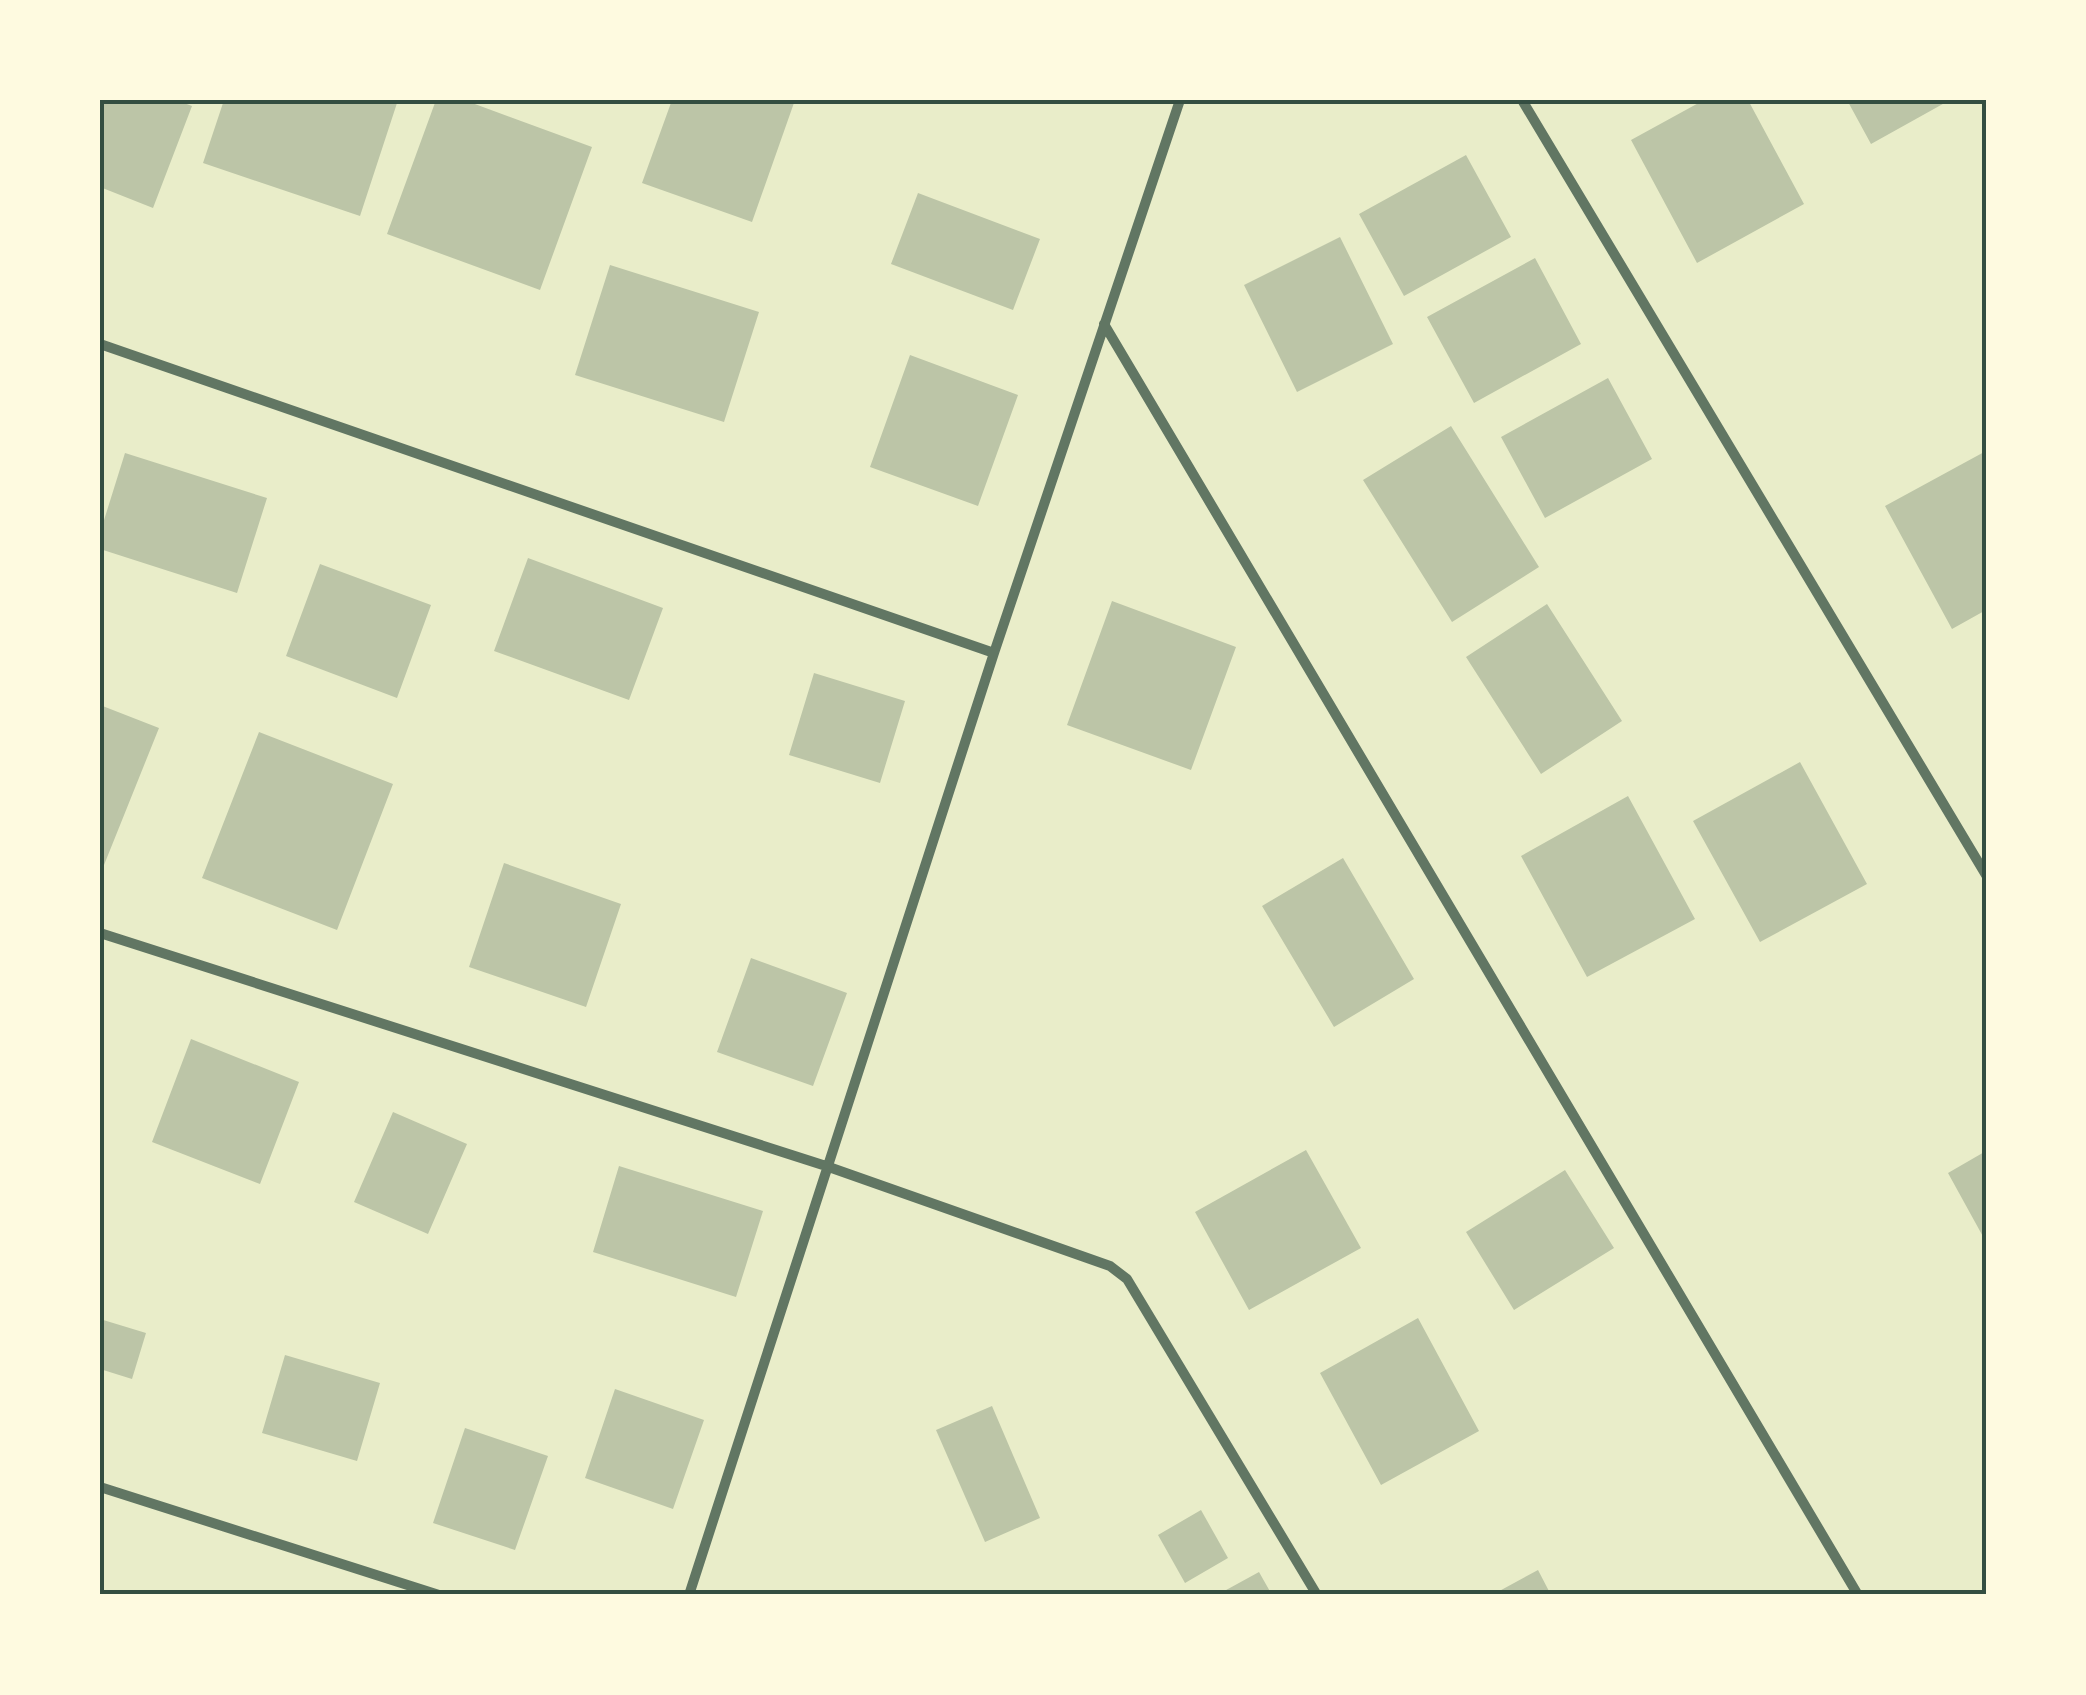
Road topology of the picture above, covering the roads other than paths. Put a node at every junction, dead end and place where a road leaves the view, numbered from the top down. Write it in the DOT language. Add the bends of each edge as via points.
graph roads {
  1 [pos="1180,100"];
  2 [pos="1522,100"];
  3 [pos="1104,324"];
  4 [pos="100,344"];
  5 [pos="994,652"];
  6 [pos="1986,875"];
  7 [pos="100,933"];
  8 [pos="826,1166"];
  9 [pos="100,1487"];
  10 [pos="439,1595"];
  11 [pos="689,1595"];
  12 [pos="1317,1595"];
  13 [pos="1858,1595"];
  1 -- 3 [label="street"];
  2 -- 6 [label="street"];
  3 -- 5 [label="street"];
  3 -- 13 [label="street"];
  4 -- 5 [label="street"];
  5 -- 8 [label="street"];
  7 -- 8 [label="street"];
  8 -- 11 [label="street"];
  8 -- 12 [label="street" via="1110,1266 1127,1279"];
  9 -- 10 [label="street"];
}
